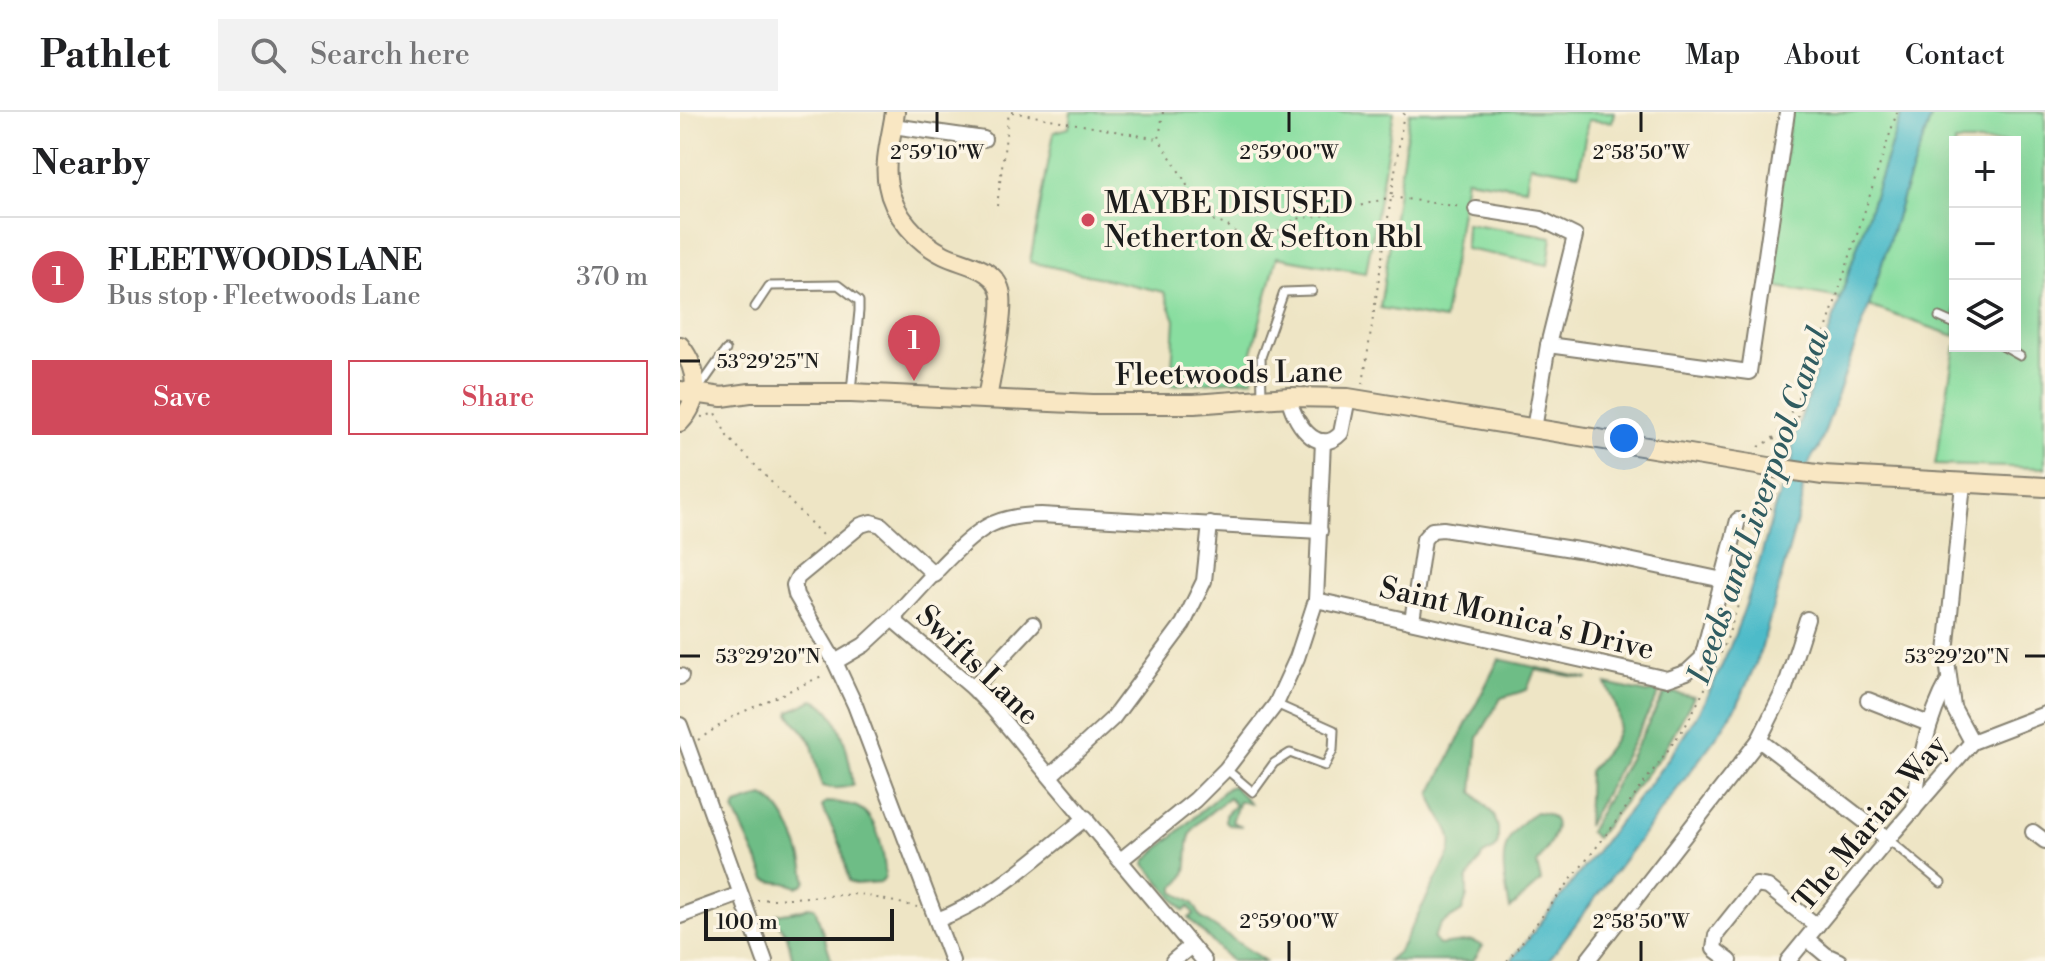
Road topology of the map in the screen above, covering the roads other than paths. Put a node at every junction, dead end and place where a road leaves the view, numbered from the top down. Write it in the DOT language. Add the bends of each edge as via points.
graph roads {
  1 [pos="1787,112"];
  2 [pos="894,119"];
  3 [pos="984,139"];
  4 [pos="1476,209"];
  5 [pos="1312,291"];
  6 [pos="755,307"];
  7 [pos="1939,317"];
  8 [pos="1949,321"];
  9 [pos="1548,345"];
  10 [pos="680,346"];
  11 [pos="726,350"];
  12 [pos="2013,352"];
  13 [pos="2020,356"];
  14 [pos="688,393"];
  15 [pos="851,393"];
  16 [pos="1289,397"];
  17 [pos="1262,398"];
  18 [pos="1355,398"];
  19 [pos="987,399"];
  20 [pos="680,422"];
  21 [pos="1534,429"];
  22 [pos="1323,441"];
  23 [pos="1963,484"];
  24 [pos="2045,487"];
  25 [pos="1738,520"];
  26 [pos="1210,524"];
  27 [pos="1320,531"];
  28 [pos="935,575"];
  29 [pos="1723,580"];
  30 [pos="1316,600"];
  31 [pos="892,619"];
  32 [pos="1807,619"];
  33 [pos="1412,621"];
  34 [pos="1033,624"];
  35 [pos="837,665"];
  36 [pos="1949,680"];
  37 [pos="973,688"];
  38 [pos="1868,700"];
  39 [pos="1276,704"];
  40 [pos="2045,714"];
  41 [pos="1929,724"];
  42 [pos="680,725"];
  43 [pos="1759,740"];
  44 [pos="1972,742"];
  45 [pos="685,751"];
  46 [pos="1226,769"];
  47 [pos="1050,776"];
  48 [pos="1914,810"];
  49 [pos="1086,818"];
  50 [pos="1888,839"];
  51 [pos="1122,859"];
  52 [pos="1941,883"];
  53 [pos="742,898"];
  54 [pos="935,913"];
  55 [pos="680,916"];
  56 [pos="1817,926"];
  57 [pos="1807,939"];
  58 [pos="1191,946"];
  59 [pos="765,961"];
  60 [pos="952,961"];
  61 [pos="1173,961"];
  62 [pos="1204,961"];
  63 [pos="1587,961"];
  64 [pos="1730,961"];
  65 [pos="1788,961"];
  66 [pos="1839,961"];
  1 -- 9 [label="street" via="1749,372"];
  2 -- 3 [label="street"];
  2 -- 19 [label="street" via="887,185 900,216 927,245 990,274 1001,294"];
  4 -- 9 [label="street" via="1541,219 1575,236"];
  5 -- 17 [label="lane" via="1284,292 1261,357"];
  6 -- 15 [label="lane" via="769,286 838,285 852,294 859,311"];
  7 -- 8 [label="lane"];
  9 -- 21 [label="street"];
  10 -- 14 [label="street" via="692,368"];
  11 -- 14 [label="lane"];
  12 -- 13 [label="lane"];
  14 -- 15 [label="street, Fleetwoods Lane"];
  14 -- 20 [label="street" via="691,410"];
  15 -- 19 [label="street, Fleetwoods Lane"];
  16 -- 17 [label="street, Fleetwoods Lane"];
  16 -- 18 [label="street, Fleetwoods Lane"];
  16 -- 22 [label="street" via="1296,420"];
  17 -- 19 [label="street, Fleetwoods Lane" via="1194,404"];
  18 -- 21 [label="street, Fleetwoods Lane"];
  18 -- 22 [label="street" via="1341,433"];
  21 -- 23 [label="street, Fleetwoods Lane, bridge" via="1823,475"];
  22 -- 27 [label="street"];
  23 -- 24 [label="street, Fleetwoods Lane"];
  23 -- 36 [label="street" via="1946,653"];
  25 -- 29 [label="street, Saint Monica's Drive"];
  26 -- 27 [label="street, Swifts Lane"];
  26 -- 28 [label="street, Swifts Lane" via="1015,517 973,536"];
  26 -- 47 [label="street" via="1207,565 1192,610 1113,718"];
  27 -- 30 [label="street"];
  28 -- 31 [label="street, Swifts Lane"];
  28 -- 35 [label="street" via="876,523 861,525 798,577 796,595"];
  29 -- 33 [label="street, Saint Monica's Drive" via="1702,658 1687,672 1667,679"];
  29 -- 33 [label="street" via="1591,552 1432,530 1424,539"];
  30 -- 33 [label="street, Saint Monica's Drive"];
  30 -- 39 [label="street"];
  31 -- 35 [label="street"];
  31 -- 37 [label="street, Swifts Lane"];
  32 -- 43 [label="street" via="1785,688"];
  34 -- 37 [label="street"];
  35 -- 54 [label="street"];
  36 -- 41 [label="street"];
  36 -- 44 [label="street" via="1953,707"];
  37 -- 47 [label="street, Swifts Lane"];
  38 -- 41 [label="street"];
  39 -- 46 [label="street"];
  39 -- 46 [label="lane" via="1334,730 1325,766 1290,753 1274,763 1253,792"];
  40 -- 44 [label="street, The Marian Way"];
  41 -- 48 [label="street"];
  42 -- 45 [label="street"];
  43 -- 50 [label="street"];
  43 -- 63 [label="street"];
  44 -- 48 [label="street, The Marian Way"];
  45 -- 53 [label="street"];
  46 -- 51 [label="street"];
  47 -- 49 [label="street, Swifts Lane"];
  48 -- 50 [label="street, The Marian Way"];
  49 -- 51 [label="street, Swifts Lane"];
  49 -- 54 [label="street" via="986,898 962,911"];
  50 -- 52 [label="lane"];
  50 -- 56 [label="street, The Marian Way"];
  51 -- 58 [label="street, Swifts Lane"];
  53 -- 55 [label="street"];
  53 -- 59 [label="street"];
  54 -- 60 [label="street"];
  56 -- 57 [label="street, The Marian Way"];
  56 -- 64 [label="street" via="1768,887 1756,885 1716,935 1714,949"];
  57 -- 65 [label="street, The Marian Way"];
  57 -- 66 [label="street"];
  58 -- 61 [label="street"];
  58 -- 62 [label="street, Swifts Lane"];
}
